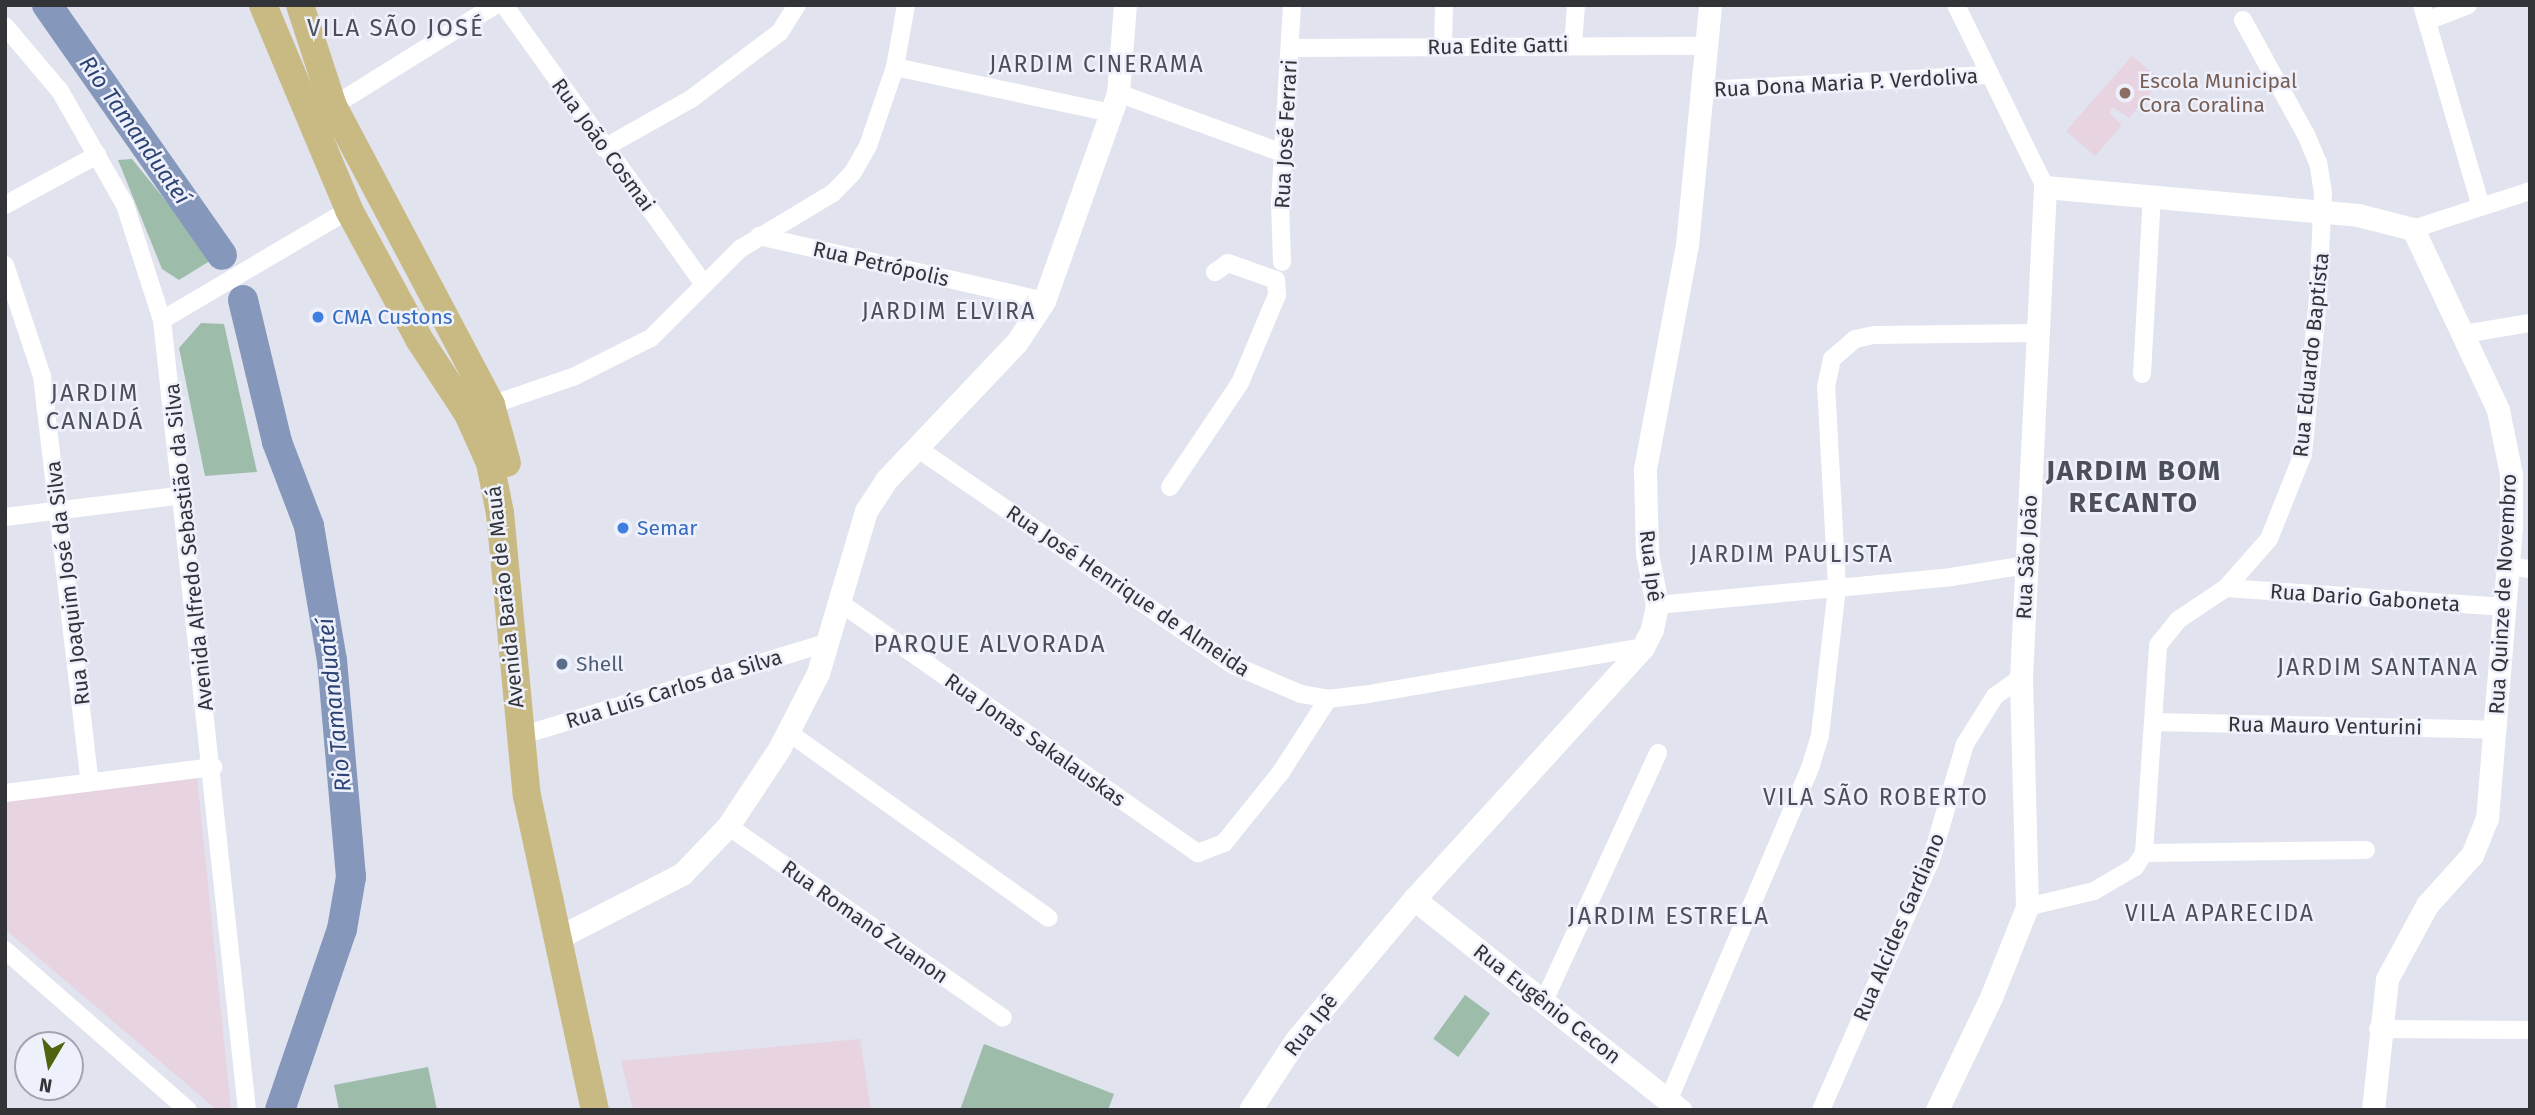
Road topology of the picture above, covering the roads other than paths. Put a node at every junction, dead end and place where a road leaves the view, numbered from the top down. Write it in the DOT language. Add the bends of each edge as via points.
graph roads {
  1 [pos="262,5"];
  2 [pos="300,5"];
  3 [pos="495,5"];
  4 [pos="504,5"];
  5 [pos="797,5"];
  6 [pos="906,5"];
  7 [pos="1125,5"];
  8 [pos="1292,5"];
  9 [pos="1444,5"];
  10 [pos="1576,5"];
  11 [pos="1710,5"];
  12 [pos="1956,5"];
  13 [pos="2468,5"];
  14 [pos="2424,13"];
  15 [pos="2243,20"];
  16 [pos="5,26"];
  17 [pos="1573,46"];
  18 [pos="1706,46"];
  19 [pos="1443,47"];
  20 [pos="1290,48"];
  21 [pos="895,67"];
  22 [pos="1988,75"];
  23 [pos="1703,90"];
  24 [pos="1115,103"];
  25 [pos="333,106"];
  26 [pos="604,148"];
  27 [pos="1283,153"];
  28 [pos="97,155"];
  29 [pos="2045,187"];
  30 [pos="2530,191"];
  31 [pos="2152,195"];
  32 [pos="5,205"];
  33 [pos="2481,206"];
  34 [pos="349,210"];
  35 [pos="2325,213"];
  36 [pos="2413,229"];
  37 [pos="759,236"];
  38 [pos="1282,262"];
  39 [pos="5,265"];
  40 [pos="1215,271"];
  41 [pos="704,284"];
  42 [pos="1044,301"];
  43 [pos="162,320"];
  44 [pos="447,321"];
  45 [pos="2530,323"];
  46 [pos="2038,333"];
  47 [pos="2464,334"];
  48 [pos="419,339"];
  49 [pos="2142,374"];
  50 [pos="491,405"];
  51 [pos="917,447"];
  52 [pos="1170,487"];
  53 [pos="184,495"];
  54 [pos="62,510"];
  55 [pos="5,517"];
  56 [pos="2027,565"];
  57 [pos="2519,568"];
  58 [pos="1837,587"];
  59 [pos="2225,588"];
  60 [pos="839,602"];
  61 [pos="1657,606"];
  62 [pos="2505,607"];
  63 [pos="829,642"];
  64 [pos="1643,647"];
  65 [pos="2021,678"];
  66 [pos="1328,699"];
  67 [pos="2154,722"];
  68 [pos="2496,730"];
  69 [pos="788,732"];
  70 [pos="526,734"];
  71 [pos="1658,753"];
  72 [pos="213,767"];
  73 [pos="90,782"];
  74 [pos="5,793"];
  75 [pos="728,826"];
  76 [pos="2366,850"];
  77 [pos="2144,853"];
  78 [pos="1415,899"];
  79 [pos="2027,907"];
  80 [pos="1049,918"];
  81 [pos="562,934"];
  82 [pos="5,950"];
  83 [pos="1544,1001"];
  84 [pos="1003,1018"];
  85 [pos="2378,1029"];
  86 [pos="2530,1030"];
  87 [pos="1674,1105"];
  88 [pos="188,1110"];
  89 [pos="247,1110"];
  90 [pos="595,1110"];
  91 [pos="612,1110"];
  92 [pos="1250,1110"];
  93 [pos="1821,1110"];
  94 [pos="1937,1110"];
  95 [pos="2373,1110"];
  1 -- 34 [label="main road, Avenida Barão de Mauá"];
  2 -- 25 [label="main road, Avenida Barão de Mauá"];
  3 -- 25 [label="street"];
  4 -- 26 [label="street, Rua João Cosmai"];
  5 -- 26 [label="street" via="780,32 691,99"];
  6 -- 21 [label="street"];
  7 -- 24 [label="street"];
  8 -- 20 [label="street, Rua José Ferrari"];
  9 -- 19 [label="street"];
  10 -- 17 [label="street"];
  11 -- 18 [label="street, Rua Ipê"];
  12 -- 22 [label="street, Rua São João"];
  13 -- 14 [label="street"];
  14 -- 33 [label="street"];
  15 -- 35 [label="street, Rua Eduardo Baptista" via="2318,163"];
  16 -- 28 [label="street, Avenida Alfredo Sebastião da Silva" via="60,91"];
  17 -- 18 [label="street, Rua Edite Gatti"];
  17 -- 19 [label="street, Rua Edite Gatti"];
  18 -- 23 [label="street, Rua Ipê"];
  19 -- 20 [label="street, Rua Edite Gatti"];
  20 -- 27 [label="street, Rua José Ferrari"];
  21 -- 24 [label="street"];
  21 -- 37 [label="street" via="868,146 853,173 833,193"];
  22 -- 23 [label="street, Rua Dona Maria P. Verdoliva"];
  22 -- 29 [label="street, Rua São João"];
  23 -- 61 [label="street, Rua Ipê" via="1687,245 1645,469 1647,553"];
  24 -- 27 [label="street"];
  24 -- 42 [label="street"];
  25 -- 44 [label="main road, Avenida Barão de Mauá"];
  26 -- 41 [label="street, Rua João Cosmai"];
  27 -- 38 [label="street, Rua José Ferrari"];
  28 -- 32 [label="street"];
  28 -- 43 [label="street, Avenida Alfredo Sebastião da Silva" via="125,205"];
  29 -- 31 [label="street"];
  29 -- 46 [label="street, Rua São João"];
  30 -- 33 [label="street"];
  31 -- 35 [label="street"];
  31 -- 49 [label="street"];
  33 -- 36 [label="street"];
  34 -- 43 [label="street"];
  34 -- 48 [label="main road, Avenida Barão de Mauá"];
  35 -- 36 [label="street" via="2377,218"];
  35 -- 59 [label="street, Rua Eduardo Baptista" via="2299,467 2269,539"];
  36 -- 47 [label="street, Rua Quinze de Novembro"];
  37 -- 41 [label="street"];
  37 -- 42 [label="street, Rua Petrópolis"];
  39 -- 54 [label="street, Rua Joaquim José da Silva" via="42,376"];
  40 -- 52 [label="street" via="1228,263 1276,280 1277,295 1240,383"];
  41 -- 50 [label="street" via="674,319 621,356"];
  42 -- 51 [label="street" via="1017,342"];
  43 -- 53 [label="street, Avenida Alfredo Sebastião da Silva"];
  44 -- 48 [label="main road" via="436,337"];
  44 -- 50 [label="main road, Avenida Barão de Mauá"];
  45 -- 47 [label="street"];
  46 -- 56 [label="street, Rua São João"];
  46 -- 58 [label="street" via="1874,335 1855,339 1832,359 1826,387"];
  47 -- 57 [label="street, Rua Quinze de Novembro" via="2507,441"];
  48 -- 70 [label="main road, Avenida Barão de Mauá" via="468,414 490,463"];
  50 -- 70 [label="main road, Avenida Barão de Mauá" via="513,498"];
  51 -- 60 [label="street" via="886,480 866,511"];
  51 -- 66 [label="street, Rua José Henrique de Almeida" via="1233,665 1281,688"];
  53 -- 54 [label="street"];
  53 -- 72 [label="street, Avenida Alfredo Sebastião da Silva"];
  54 -- 55 [label="street"];
  54 -- 73 [label="street, Rua Joaquim José da Silva"];
  56 -- 58 [label="street"];
  56 -- 65 [label="street, Rua São João"];
  57 -- 62 [label="street, Rua Quinze de Novembro"];
  58 -- 61 [label="street"];
  58 -- 87 [label="street" via="1826,697 1811,765"];
  59 -- 62 [label="street, Rua Dario Gaboneta"];
  59 -- 67 [label="street, Rua Eduardo Baptista" via="2164,634 2153,680"];
  60 -- 63 [label="street"];
  60 -- 66 [label="street, Rua Jonas Sakalauskas" via="1198,853 1224,843 1281,772"];
  61 -- 64 [label="street, Rua Ipê"];
  62 -- 68 [label="street, Rua Quinze de Novembro"];
  63 -- 69 [label="street" via="806,702"];
  63 -- 70 [label="street, Rua Luís Carlos da Silva"];
  64 -- 66 [label="street, Rua José Henrique de Almeida"];
  64 -- 78 [label="street, Rua Ipê"];
  65 -- 79 [label="street, Rua São João"];
  65 -- 93 [label="street, Rua Alcides Gardiano" via="1995,696 1965,744 1931,860"];
  67 -- 68 [label="street, Rua Mauro Venturini"];
  67 -- 77 [label="street, Rua Eduardo Baptista"];
  68 -- 85 [label="street, Rua Quinze de Novembro" via="2483,834 2472,855 2412,928 2387,979"];
  69 -- 75 [label="street"];
  69 -- 80 [label="street"];
  70 -- 81 [label="main road, Avenida Barão de Mauá" via="537,852"];
  71 -- 83 [label="street"];
  72 -- 73 [label="street"];
  72 -- 89 [label="street, Avenida Alfredo Sebastião da Silva"];
  73 -- 74 [label="street"];
  75 -- 81 [label="street" via="682,874"];
  75 -- 84 [label="street, Rua Romanó Zuanon"];
  76 -- 77 [label="street"];
  77 -- 79 [label="street" via="2135,867 2104,886"];
  78 -- 83 [label="street, Rua Eugênio Cecon"];
  78 -- 92 [label="street, Rua Ipê" via="1296,1040"];
  79 -- 94 [label="street, Rua São João" via="1992,995"];
  81 -- 90 [label="main road, Avenida Barão de Mauá"];
  81 -- 91 [label="main road, Avenida Barão de Mauá"];
  82 -- 88 [label="street"];
  83 -- 87 [label="street, Rua Eugênio Cecon"];
  85 -- 86 [label="street"];
  85 -- 95 [label="street, Rua Quinze de Novembro"];
}
